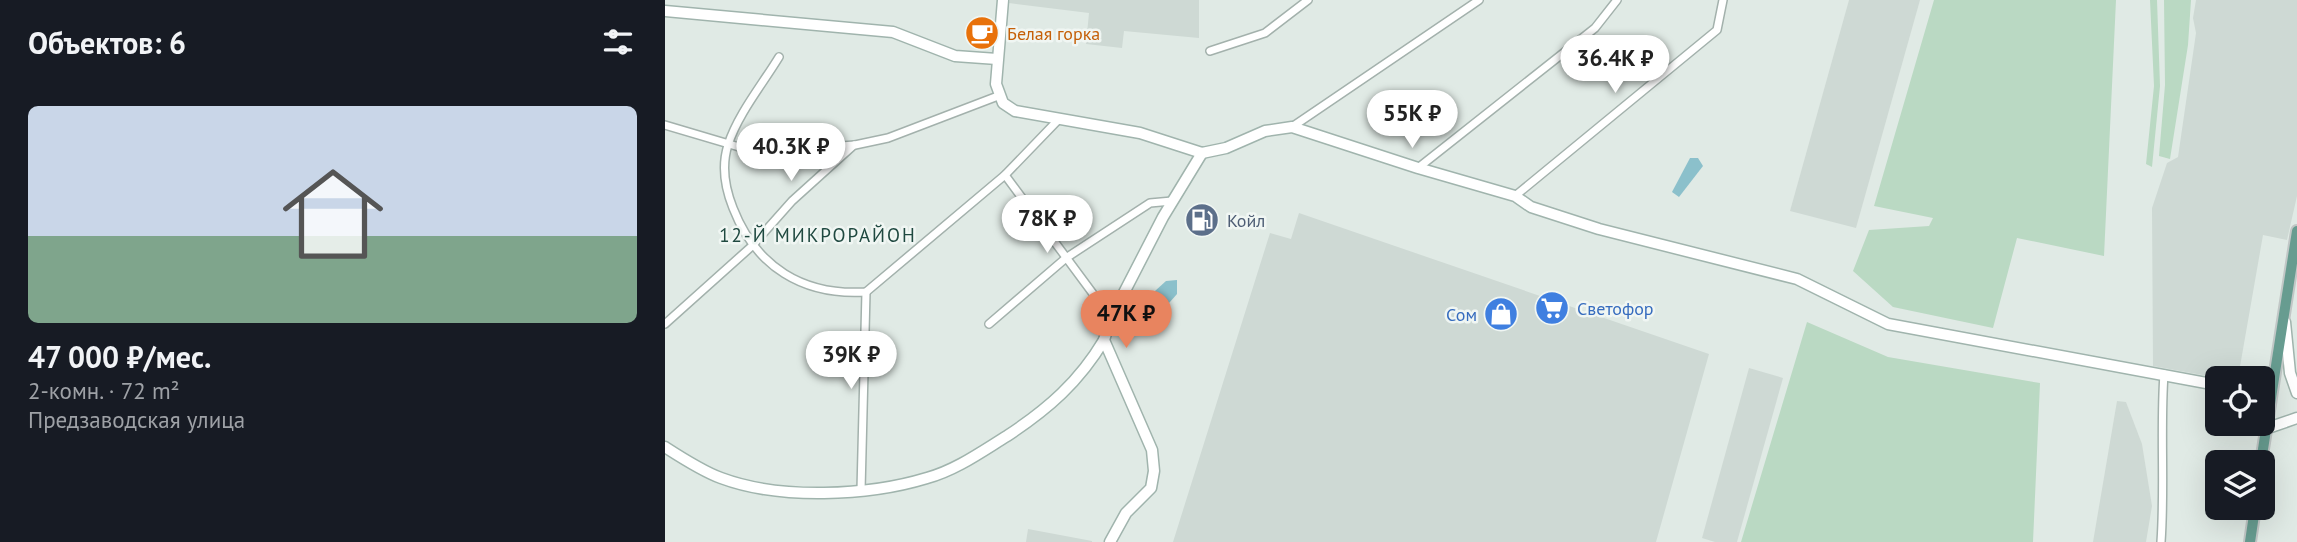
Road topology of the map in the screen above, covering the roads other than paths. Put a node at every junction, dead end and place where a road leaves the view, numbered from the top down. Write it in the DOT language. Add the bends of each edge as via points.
graph roads {
  1 [pos="1003,0"];
  2 [pos="1308,0"];
  3 [pos="1479,0"];
  4 [pos="1617,0"];
  5 [pos="1723,0"];
  6 [pos="665,11"];
  7 [pos="1210,51"];
  8 [pos="779,57"];
  9 [pos="997,59"];
  10 [pos="998,96"];
  11 [pos="1061,118"];
  12 [pos="665,125"];
  13 [pos="1292,127"];
  14 [pos="728,145"];
  15 [pos="855,145"];
  16 [pos="1202,153"];
  17 [pos="1418,169"];
  18 [pos="1005,174"];
  19 [pos="1515,196"];
  20 [pos="1172,201"];
  21 [pos="2297,231"];
  22 [pos="752,246"];
  23 [pos="1066,258"];
  24 [pos="866,292"];
  25 [pos="2284,312"];
  26 [pos="1111,318"];
  27 [pos="665,324"];
  28 [pos="989,324"];
  29 [pos="1104,340"];
  30 [pos="2272,366"];
  31 [pos="2164,374"];
  32 [pos="2205,382"];
  33 [pos="2297,393"];
  34 [pos="2297,418"];
  35 [pos="2275,426"];
  36 [pos="665,447"];
  37 [pos="861,490"];
  38 [pos="2253,520"];
  39 [pos="1110,542"];
  40 [pos="2161,542"];
  41 [pos="2250,542"];
  1 -- 9 [label="street"];
  2 -- 7 [label="street" via="1265,33"];
  3 -- 13 [label="street"];
  4 -- 17 [label="street" via="1595,28"];
  5 -- 19 [label="street" via="1717,30"];
  6 -- 9 [label="street" via="893,32 955,55"];
  8 -- 14 [label="street"];
  9 -- 10 [label="street"];
  10 -- 11 [label="street" via="1015,111"];
  10 -- 15 [label="street" via="888,138"];
  11 -- 16 [label="street" via="1140,133"];
  11 -- 18 [label="street"];
  12 -- 14 [label="street"];
  13 -- 16 [label="street" via="1265,131"];
  13 -- 17 [label="street"];
  14 -- 15 [label="street" via="756,152"];
  14 -- 22 [label="street" via="725,184"];
  15 -- 22 [label="street" via="792,201"];
  16 -- 20 [label="street"];
  17 -- 19 [label="street"];
  18 -- 23 [label="street"];
  18 -- 24 [label="street"];
  19 -- 31 [label="street" via="1531,207 1599,229 1797,279 1888,324"];
  20 -- 23 [label="street" via="1150,203"];
  20 -- 26 [label="street"];
  21 -- 25 [label="main road"];
  22 -- 24 [label="street" via="771,266 806,286"];
  22 -- 27 [label="street"];
  23 -- 26 [label="street"];
  23 -- 28 [label="street"];
  24 -- 37 [label="street"];
  25 -- 30 [label="main road"];
  25 -- 33 [label="street" via="2290,373"];
  26 -- 29 [label="street"];
  29 -- 37 [label="street" via="1082,375 1053,404 962,464 927,478"];
  29 -- 39 [label="street" via="1152,450 1154,471 1150,488 1126,513"];
  31 -- 32 [label="street"];
  31 -- 40 [label="street"];
  34 -- 35 [label="street"];
  36 -- 37 [label="street" via="721,478 773,489"];
  38 -- 41 [label="main road"];
}
